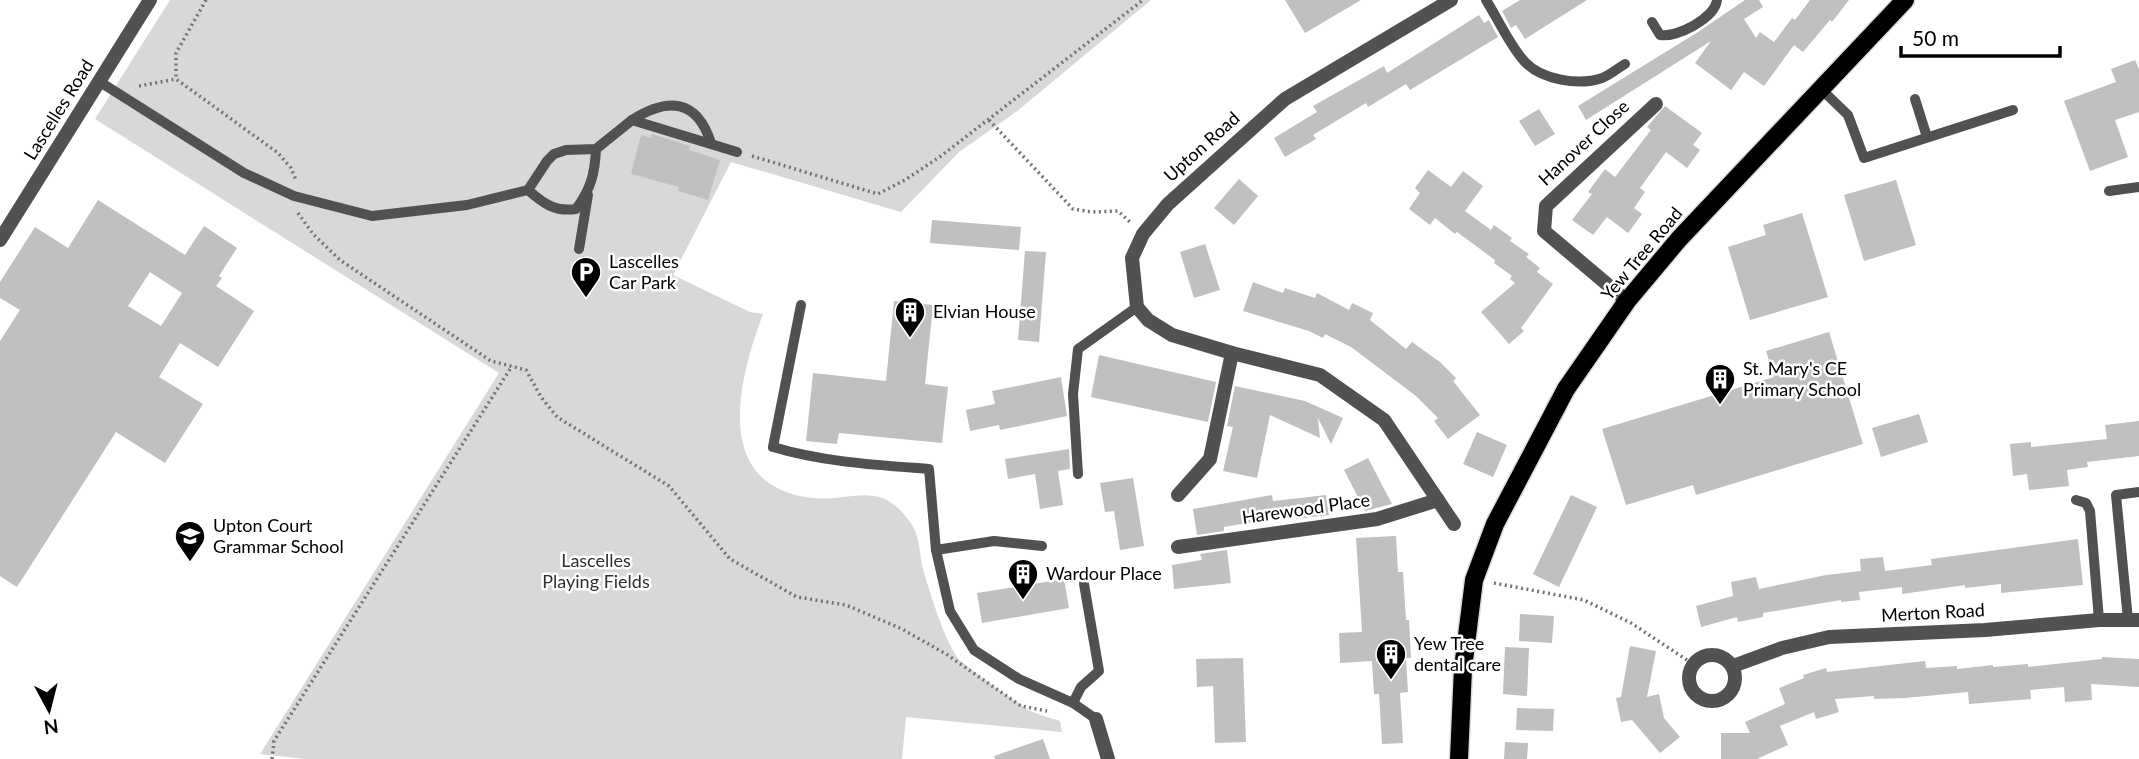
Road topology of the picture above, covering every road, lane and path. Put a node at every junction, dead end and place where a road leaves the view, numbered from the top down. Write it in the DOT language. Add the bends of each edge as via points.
graph roads {
  1 [pos="150,0"];
  2 [pos="205,0"];
  3 [pos="1143,0"];
  4 [pos="1451,0"];
  5 [pos="1486,0"];
  6 [pos="1717,0"];
  7 [pos="1905,0"];
  8 [pos="1652,22"];
  9 [pos="1625,64"];
  10 [pos="176,79"];
  11 [pos="100,82"];
  12 [pos="139,86"];
  13 [pos="1820,88"];
  14 [pos="1915,99"];
  15 [pos="1656,104"];
  16 [pos="2013,110"];
  17 [pos="632,120"];
  18 [pos="989,120"];
  19 [pos="1927,137"];
  20 [pos="711,143"];
  21 [pos="596,149"];
  22 [pos="737,152"];
  23 [pos="2139,187"];
  24 [pos="528,190"];
  25 [pos="2109,191"];
  26 [pos="589,192"];
  27 [pos="294,196"];
  28 [pos="1143,234"];
  29 [pos="0,240"];
  30 [pos="579,249"];
  31 [pos="1627,301"];
  32 [pos="801,305"];
  33 [pos="1137,307"];
  34 [pos="1232,354"];
  35 [pos="512,366"];
  36 [pos="1078,474"];
  37 [pos="2139,492"];
  38 [pos="1178,495"];
  39 [pos="1438,500"];
  40 [pos="2076,500"];
  41 [pos="1454,524"];
  42 [pos="1042,546"];
  43 [pos="1178,547"];
  44 [pos="936,550"];
  45 [pos="1474,580"];
  46 [pos="1084,584"];
  47 [pos="2099,620"];
  48 [pos="2133,620"];
  49 [pos="1693,664"];
  50 [pos="1733,667"];
  51 [pos="1073,703"];
  52 [pos="1059,712"];
  53 [pos="1096,719"];
  54 [pos="272,759"];
  55 [pos="1108,759"];
  56 [pos="1460,759"];
  1 -- 11 [label="street, Lascelles Road"];
  2 -- 10 [label="path" via="176,53"];
  3 -- 18 [label="path"];
  4 -- 28 [label="street, Upton Road" via="1285,99 1168,204"];
  5 -- 9 [label="lane" via="1524,61 1536,70 1560,79 1588,81 1603,78"];
  6 -- 8 [label="lane" via="1711,13 1682,33 1660,35"];
  7 -- 13 [label="main road, Yew Tree Road"];
  10 -- 12 [label="path"];
  10 -- 27 [label="path" via="278,153 297,183"];
  11 -- 27 [label="lane" via="244,173"];
  11 -- 29 [label="street, Lascelles Road"];
  13 -- 19 [label="lane" via="1848,115 1864,158"];
  13 -- 31 [label="main road, Yew Tree Road"];
  14 -- 19 [label="lane"];
  15 -- 31 [label="street, Hanover Close" via="1546,206 1544,231"];
  16 -- 19 [label="lane"];
  17 -- 20 [label="lane"];
  17 -- 20 [label="lane" via="660,106 682,104 699,116"];
  17 -- 21 [label="lane"];
  18 -- 22 [label="path" via="878,194"];
  18 -- 28 [label="path" via="1073,209 1118,211"];
  20 -- 22 [label="lane"];
  21 -- 24 [label="lane" via="554,154"];
  21 -- 26 [label="lane"];
  23 -- 25 [label="lane"];
  24 -- 26 [label="lane" via="561,211 576,209"];
  24 -- 27 [label="lane" via="467,205 372,216"];
  26 -- 30 [label="lane"];
  27 -- 35 [label="path" via="292,204 313,234 340,260 491,361"];
  28 -- 33 [label="street, Upton Road" via="1132,258"];
  31 -- 45 [label="main road, Yew Tree Road" via="1566,389 1495,524"];
  32 -- 44 [label="lane" via="773,447 796,454 929,469"];
  33 -- 34 [label="street" via="1172,335"];
  33 -- 36 [label="lane" via="1078,349 1073,394"];
  34 -- 38 [label="street" via="1210,459"];
  34 -- 39 [label="street" via="1320,376 1384,420"];
  35 -- 52 [label="path" via="526,370 557,417 669,486 730,559 797,597 846,605 902,629 1021,706"];
  35 -- 54 [label="path" via="274,741"];
  37 -- 48 [label="lane" via="2116,495"];
  39 -- 41 [label="street"];
  39 -- 43 [label="street, Harewood Place" via="1377,519"];
  40 -- 47 [label="lane" via="2086,503 2090,511"];
  42 -- 44 [label="lane" via="993,541"];
  44 -- 51 [label="lane" via="950,611 974,650 1019,679"];
  45 -- 49 [label="path" via="1584,600 1631,623"];
  45 -- 56 [label="main road, Yew Tree Road" via="1463,668"];
  46 -- 51 [label="lane" via="1099,671 1081,687"];
  47 -- 48 [label="street, Merton Road"];
  47 -- 50 [label="street, Merton Road" via="1829,637 1782,648"];
  49 -- 50 [label="street" via="1714,654"];
  49 -- 50 [label="street" via="1691,687 1708,701 1723,698 1733,688"];
  51 -- 53 [label="lane"];
  53 -- 55 [label="street"];
}
